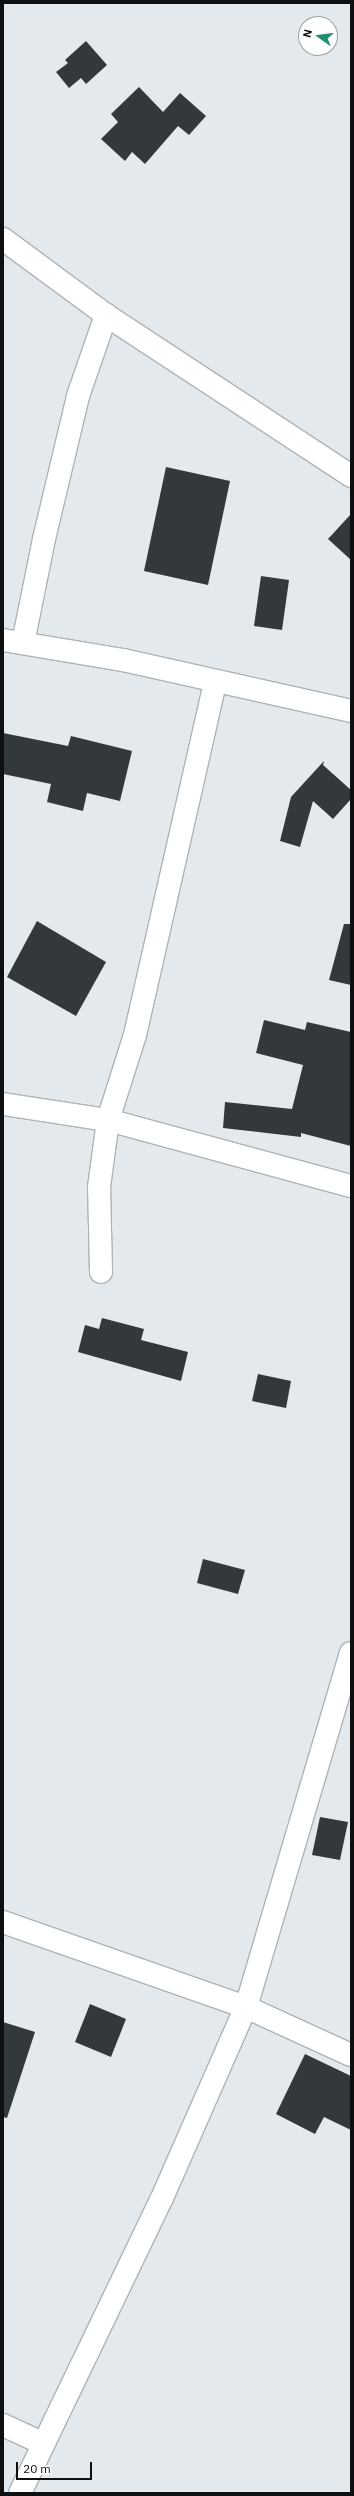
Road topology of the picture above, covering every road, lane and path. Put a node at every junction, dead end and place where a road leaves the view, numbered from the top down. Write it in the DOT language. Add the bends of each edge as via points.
graph roads {
  1 [pos="3,239"];
  2 [pos="106,315"];
  3 [pos="351,476"];
  4 [pos="13,642"];
  5 [pos="215,682"];
  6 [pos="351,711"];
  7 [pos="3,1104"];
  8 [pos="108,1120"];
  9 [pos="351,1186"];
  10 [pos="101,1272"];
  11 [pos="351,1653"];
  12 [pos="3,1922"];
  13 [pos="246,2007"];
  14 [pos="351,2055"];
  15 [pos="3,2425"];
  16 [pos="42,2443"];
  17 [pos="20,2493"];
  1 -- 2 [label="street"];
  2 -- 3 [label="street"];
  2 -- 4 [label="street" via="78,396 44,540"];
  4 -- 5 [label="street" via="123,660"];
  5 -- 6 [label="street"];
  5 -- 8 [label="street" via="135,1035"];
  7 -- 8 [label="street"];
  8 -- 9 [label="street"];
  8 -- 10 [label="street" via="99,1187"];
  11 -- 13 [label="street"];
  12 -- 13 [label="street"];
  13 -- 14 [label="street"];
  13 -- 16 [label="street" via="162,2198"];
  15 -- 16 [label="street"];
  16 -- 17 [label="street"];
}
